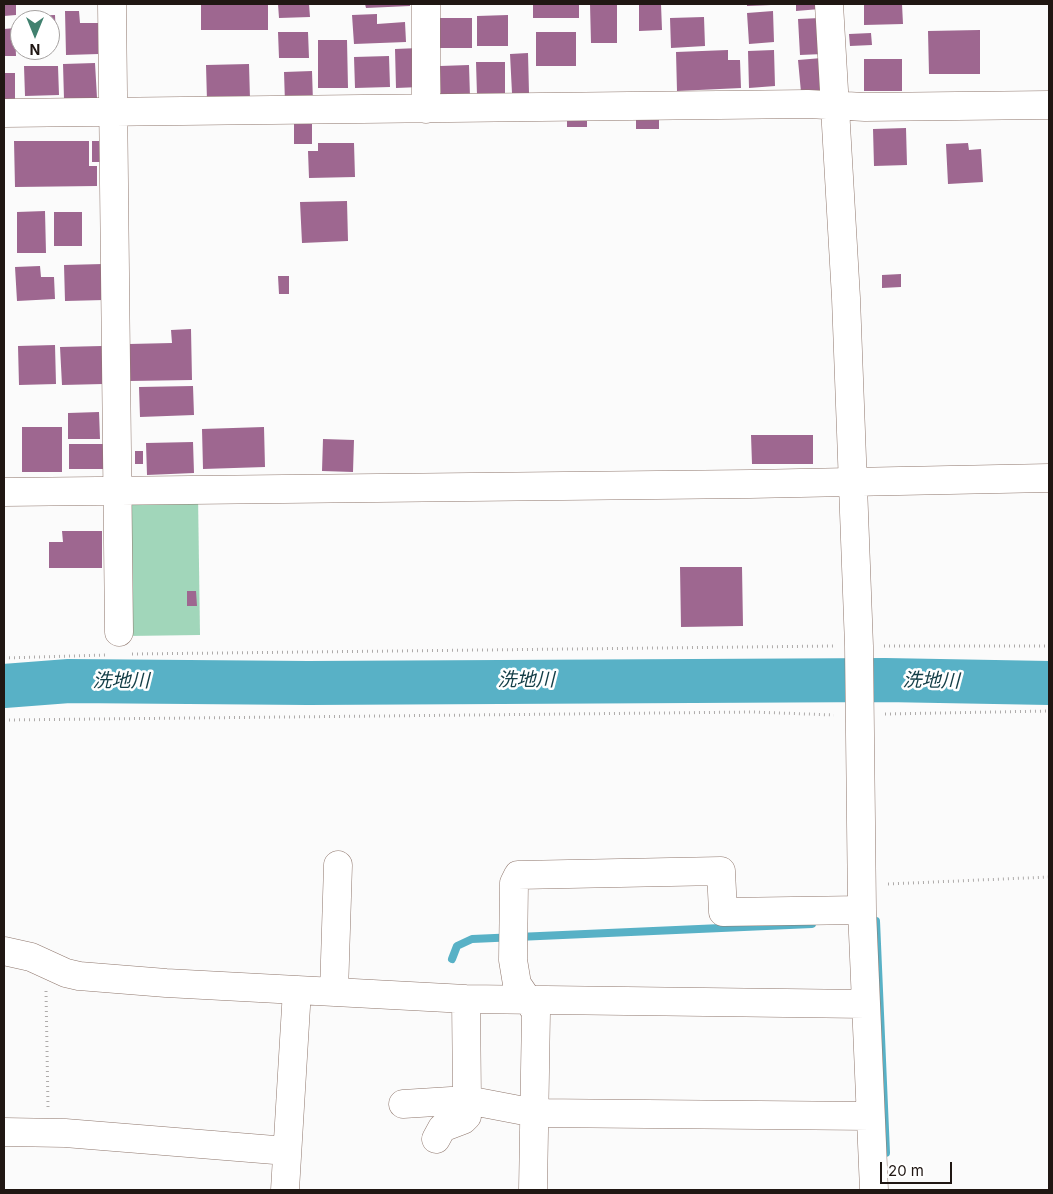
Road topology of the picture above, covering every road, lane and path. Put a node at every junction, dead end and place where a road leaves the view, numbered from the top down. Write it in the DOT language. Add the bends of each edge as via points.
graph roads {
  1 [pos="112,4"];
  2 [pos="426,4"];
  3 [pos="829,4"];
  4 [pos="835,105"];
  5 [pos="1049,105"];
  6 [pos="426,109"];
  7 [pos="114,112"];
  8 [pos="4,113"];
  9 [pos="1049,478"];
  10 [pos="852,481"];
  11 [pos="118,490"];
  12 [pos="4,492"];
  13 [pos="1049,646"];
  14 [pos="120,647"];
  15 [pos="859,649"];
  16 [pos="4,658"];
  17 [pos="1049,711"];
  18 [pos="859,712"];
  19 [pos="4,720"];
  20 [pos="338,865"];
  21 [pos="1049,877"];
  22 [pos="862,898"];
  23 [pos="4,951"];
  24 [pos="46,964"];
  25 [pos="297,990"];
  26 [pos="334,992"];
  27 [pos="466,999"];
  28 [pos="528,1000"];
  29 [pos="865,1004"];
  30 [pos="467,1100"];
  31 [pos="403,1104"];
  32 [pos="535,1113"];
  33 [pos="870,1116"];
  34 [pos="4,1132"];
  35 [pos="48,1133"];
  36 [pos="436,1139"];
  37 [pos="287,1151"];
  38 [pos="285,1190"];
  39 [pos="533,1190"];
  40 [pos="874,1190"];
  1 -- 7 [label="street"];
  2 -- 6 [label="street"];
  3 -- 4 [label="street"];
  4 -- 5 [label="street"];
  4 -- 6 [label="street"];
  4 -- 10 [label="street"];
  6 -- 7 [label="street"];
  7 -- 8 [label="street"];
  7 -- 11 [label="street"];
  9 -- 10 [label="street"];
  10 -- 11 [label="street"];
  10 -- 15 [label="street"];
  11 -- 12 [label="street"];
  11 -- 14 [label="street"];
  13 -- 15 [label="path"];
  14 -- 15 [label="path"];
  14 -- 16 [label="path"];
  15 -- 18 [label="street"];
  17 -- 18 [label="path"];
  18 -- 19 [label="path"];
  18 -- 22 [label="street"];
  20 -- 26 [label="street"];
  21 -- 22 [label="path"];
  22 -- 28 [label="street" via="723,912 722,871 518,875 514,883 512,938 517,984"];
  22 -- 29 [label="street"];
  23 -- 24 [label="street"];
  24 -- 25 [label="street" via="78,976"];
  24 -- 35 [label="path"];
  25 -- 26 [label="street"];
  25 -- 37 [label="street"];
  26 -- 27 [label="street"];
  27 -- 28 [label="street"];
  27 -- 30 [label="street"];
  28 -- 29 [label="street"];
  28 -- 32 [label="street" via="536,1012"];
  29 -- 33 [label="street"];
  30 -- 31 [label="street"];
  30 -- 32 [label="street"];
  30 -- 36 [label="street" via="467,1116 442,1128"];
  32 -- 33 [label="street"];
  32 -- 39 [label="street"];
  33 -- 40 [label="street"];
  34 -- 35 [label="street"];
  35 -- 37 [label="street"];
  37 -- 38 [label="street"];
}
